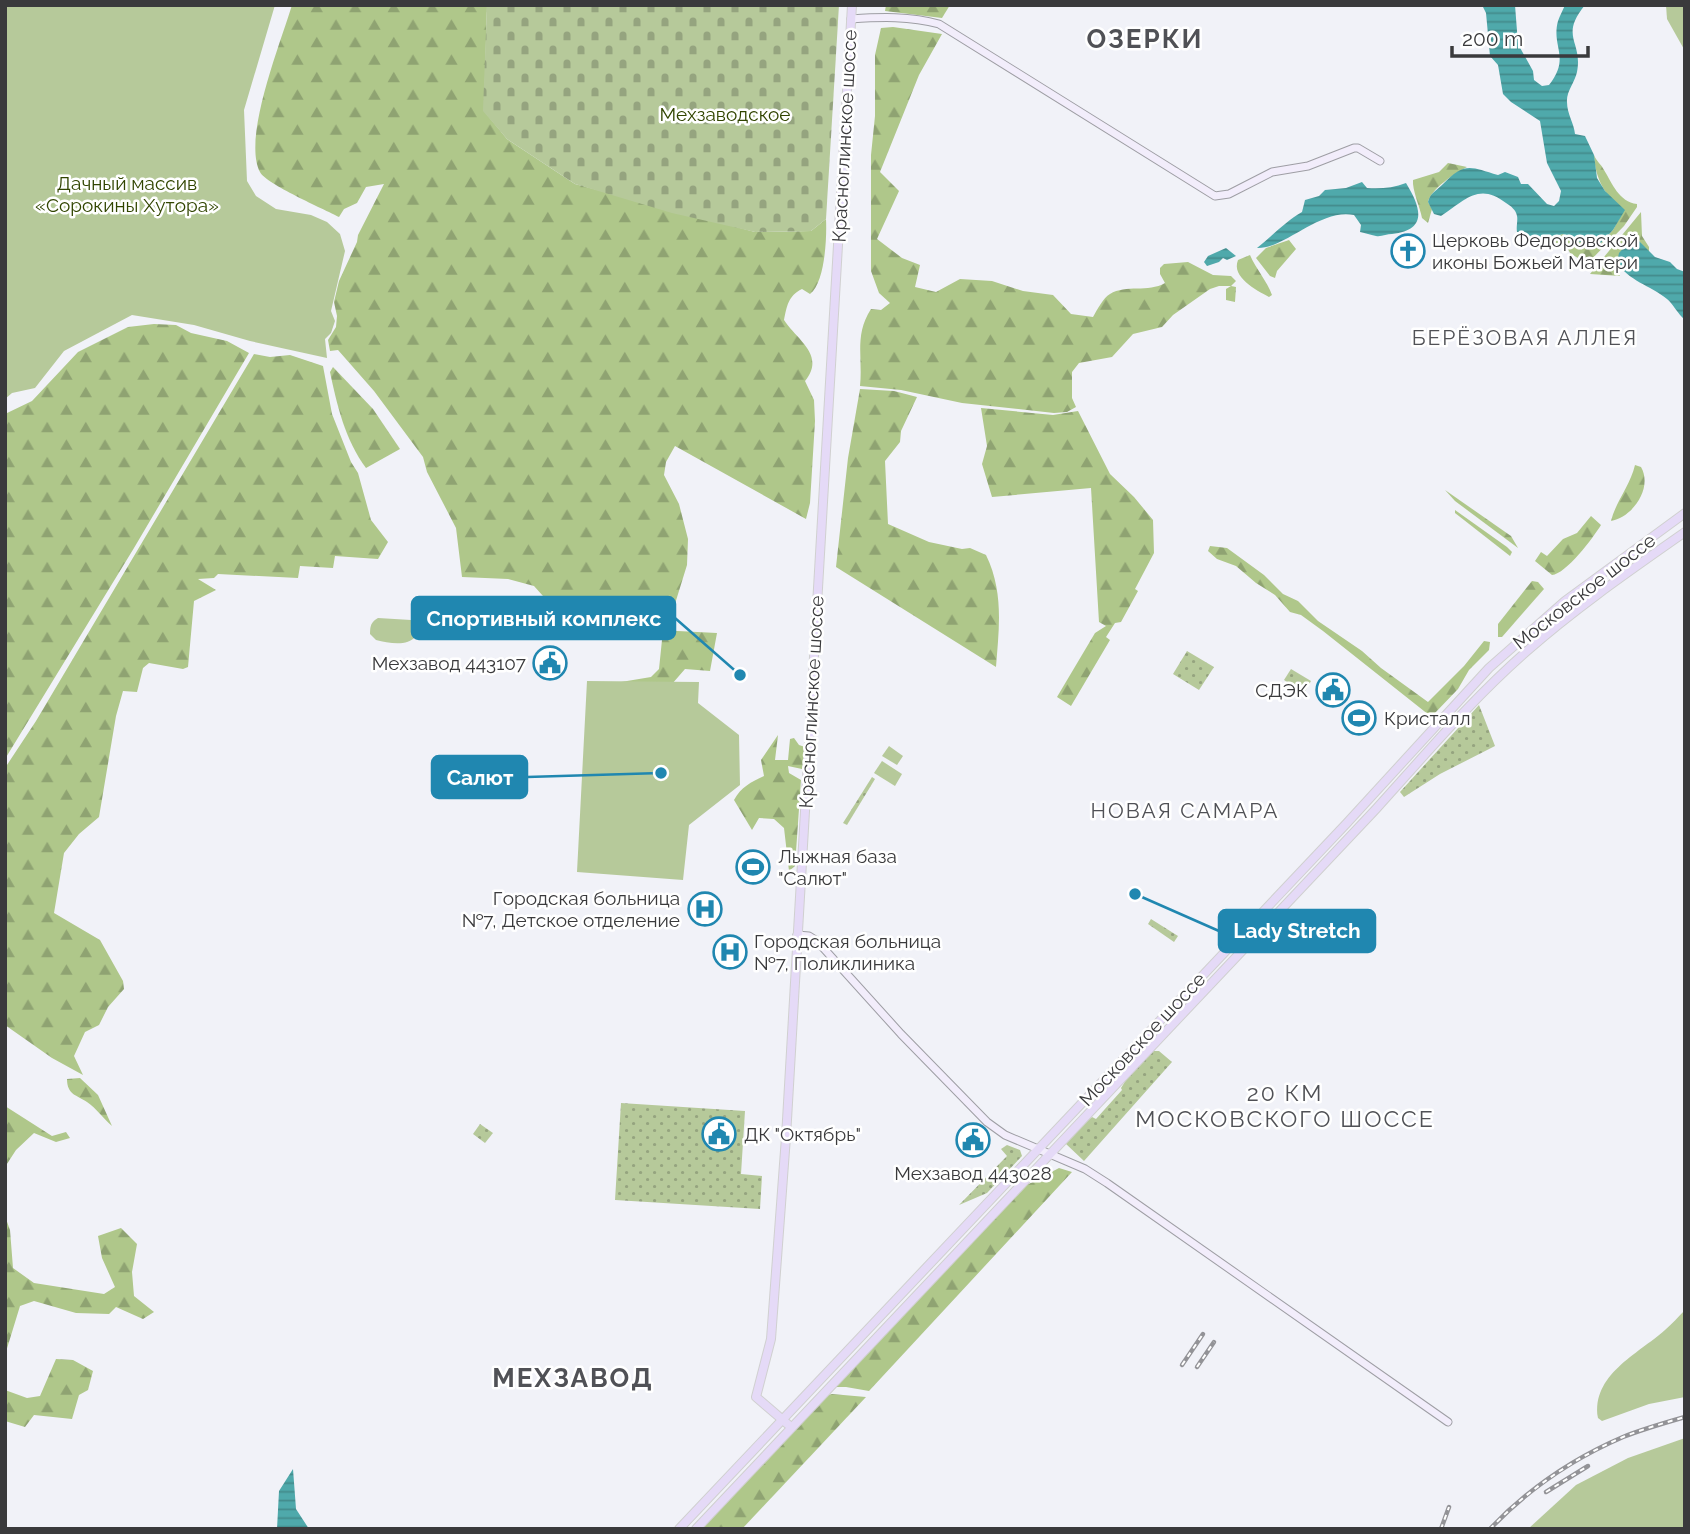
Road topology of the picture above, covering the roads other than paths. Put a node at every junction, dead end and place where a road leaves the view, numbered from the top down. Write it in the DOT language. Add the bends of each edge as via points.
graph roads {
  1 [pos="852,5"];
  2 [pos="851,19"];
  3 [pos="1380,161"];
  4 [pos="1685,513"];
  5 [pos="1685,532"];
  6 [pos="1489,668"];
  7 [pos="1498,678"];
  8 [pos="1471,687"];
  9 [pos="1480,695"];
  10 [pos="797,935"];
  11 [pos="1038,1149"];
  12 [pos="1049,1153"];
  13 [pos="782,1419"];
  14 [pos="1448,1422"];
  15 [pos="791,1427"];
  16 [pos="679,1529"];
  17 [pos="696,1529"];
  1 -- 2 [label="main road, Красноглинское шоссе"];
  2 -- 3 [label="street" via="890,16 939,24 1215,196 1272,172 1308,166 1354,148"];
  2 -- 10 [label="main road, Красноглинское шоссе"];
  4 -- 6 [label="main road, Московское шоссе" via="1556,608"];
  5 -- 7 [label="main road, Московское шоссе" via="1579,609"];
  6 -- 7 [label="main road"];
  6 -- 8 [label="main road, Московское шоссе"];
  7 -- 9 [label="main road, Московское шоссе"];
  8 -- 9 [label="main road"];
  8 -- 11 [label="main road, Московское шоссе"];
  9 -- 12 [label="main road, Московское шоссе"];
  10 -- 11 [label="street" via="817,941 986,1122"];
  10 -- 13 [label="main road, Красноглинское шоссе" via="773,1321 756,1397"];
  11 -- 12 [label="street"];
  11 -- 13 [label="main road, Московское шоссе"];
  12 -- 14 [label="street" via="1085,1169 1158,1217"];
  12 -- 15 [label="main road, Московское шоссе"];
  13 -- 15 [label="main road"];
  13 -- 16 [label="main road, Московское шоссе"];
  15 -- 17 [label="main road, Московское шоссе"];
}
